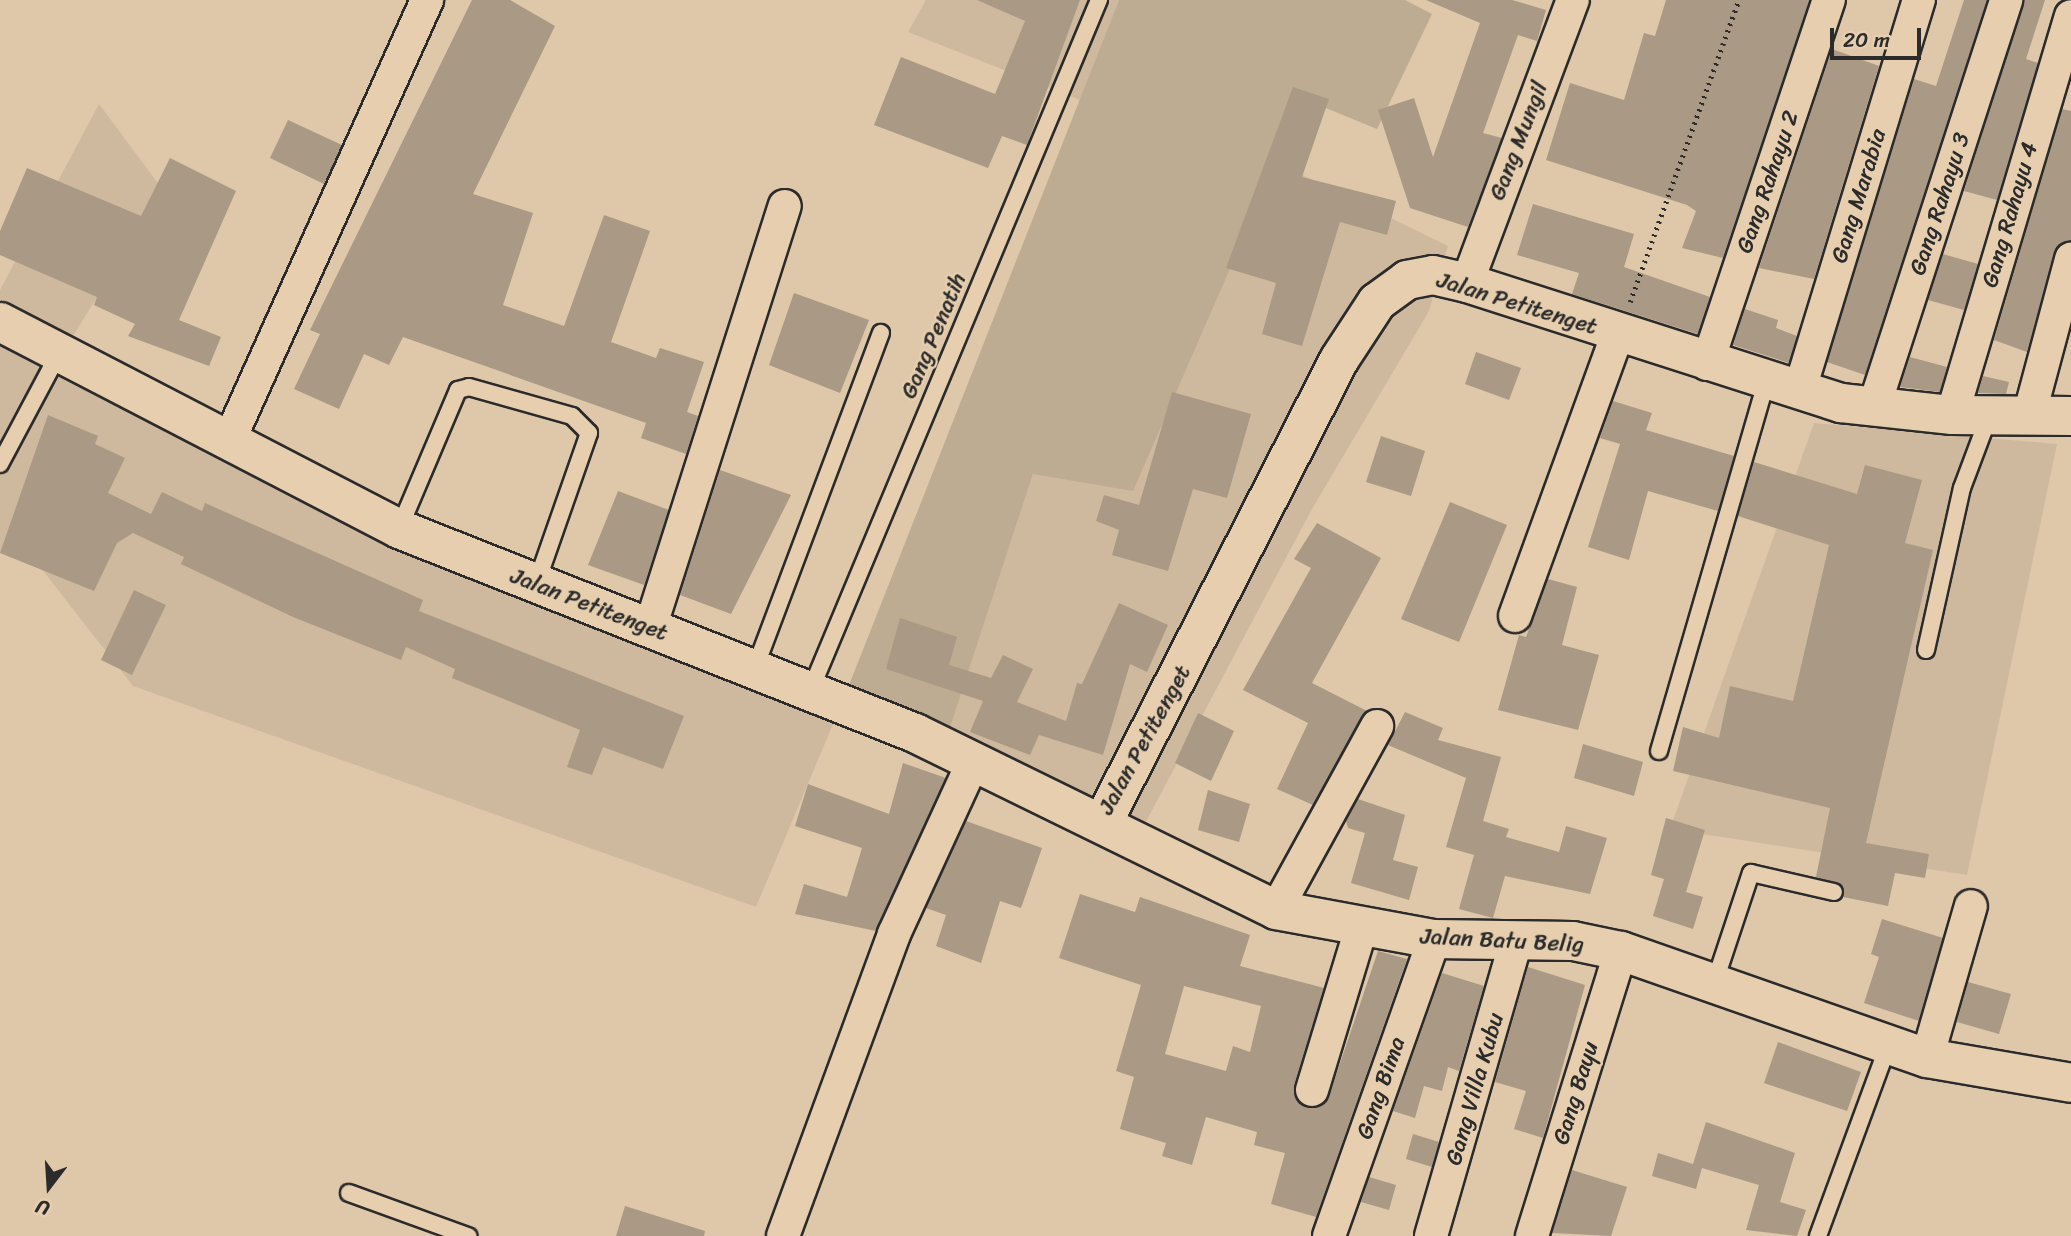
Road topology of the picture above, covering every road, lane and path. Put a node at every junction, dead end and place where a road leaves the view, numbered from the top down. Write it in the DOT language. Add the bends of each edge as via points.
graph roads {
  1 [pos="427,0"];
  2 [pos="1099,0"];
  3 [pos="1573,0"];
  4 [pos="1739,0"];
  5 [pos="1829,0"];
  6 [pos="1919,0"];
  7 [pos="2006,0"];
  8 [pos="2071,16"];
  9 [pos="785,206"];
  10 [pos="2071,259"];
  11 [pos="1467,283"];
  12 [pos="0,322"];
  13 [pos="881,333"];
  14 [pos="1617,336"];
  15 [pos="58,353"];
  16 [pos="1707,364"];
  17 [pos="1782,387"];
  18 [pos="1874,407"];
  19 [pos="1952,415"];
  20 [pos="1989,416"];
  21 [pos="2029,416"];
  22 [pos="2071,416"];
  23 [pos="228,443"];
  24 [pos="0,464"];
  25 [pos="399,529"];
  26 [pos="536,584"];
  27 [pos="1515,616"];
  28 [pos="650,628"];
  29 [pos="1926,650"];
  30 [pos="755,668"];
  31 [pos="811,689"];
  32 [pos="1377,726"];
  33 [pos="1659,751"];
  34 [pos="974,760"];
  35 [pos="1102,824"];
  36 [pos="1834,892"];
  37 [pos="1971,906"];
  38 [pos="1276,910"];
  39 [pos="1361,929"];
  40 [pos="1434,939"];
  41 [pos="1516,941"];
  42 [pos="1621,951"];
  43 [pos="1715,981"];
  44 [pos="1888,1046"];
  45 [pos="1927,1058"];
  46 [pos="2071,1083"];
  47 [pos="1312,1090"];
  48 [pos="349,1193"];
  49 [pos="468,1236"];
  50 [pos="783,1236"];
  51 [pos="1329,1236"];
  52 [pos="1431,1236"];
  53 [pos="1532,1236"];
  54 [pos="1818,1236"];
  1 -- 23 [label="street"];
  2 -- 31 [label="lane, Gang Penatih"];
  3 -- 11 [label="street, Gang Mungil"];
  4 -- 14 [label="path"];
  5 -- 16 [label="street, Gang Rahayu 2"];
  6 -- 17 [label="street, Gang Marabia"];
  7 -- 18 [label="street, Gang Rahayu 3"];
  8 -- 19 [label="street, Gang Rahayu 4"];
  9 -- 28 [label="street"];
  10 -- 21 [label="street"];
  11 -- 14 [label="main road, Jalan Petitenget"];
  11 -- 35 [label="main road, Jalan Petitenget" via="1433,275 1407,280 1364,319"];
  12 -- 15 [label="main road, Jalan Petitenget"];
  13 -- 30 [label="lane"];
  14 -- 16 [label="main road, Jalan Petitenget"];
  14 -- 27 [label="street"];
  15 -- 23 [label="main road, Jalan Petitenget"];
  15 -- 24 [label="lane"];
  16 -- 17 [label="main road, Jalan Petitenget"];
  17 -- 18 [label="main road, Jalan Petitenget"];
  17 -- 33 [label="lane"];
  18 -- 19 [label="main road, Jalan Petitenget"];
  19 -- 20 [label="main road, Jalan Petitenget"];
  20 -- 21 [label="main road, Jalan Petitenget"];
  20 -- 29 [label="lane" via="1962,488"];
  21 -- 22 [label="main road, Jalan Petitenget"];
  23 -- 25 [label="main road, Jalan Petitenget"];
  25 -- 26 [label="main road, Jalan Petitenget"];
  25 -- 26 [label="lane" via="458,390 468,387 572,416 589,433"];
  26 -- 28 [label="main road, Jalan Petitenget"];
  28 -- 30 [label="main road, Jalan Petitenget"];
  30 -- 31 [label="main road, Jalan Petitenget"];
  31 -- 34 [label="main road, Jalan Petitenget"];
  32 -- 38 [label="street"];
  34 -- 35 [label="main road, Jalan Petitenget"];
  34 -- 50 [label="street" via="894,934"];
  35 -- 38 [label="main road, Jalan Batu Belig"];
  36 -- 43 [label="lane" via="1751,873"];
  37 -- 45 [label="street"];
  38 -- 39 [label="main road, Jalan Batu Belig"];
  39 -- 40 [label="main road, Jalan Batu Belig"];
  39 -- 47 [label="street"];
  40 -- 41 [label="main road, Jalan Batu Belig"];
  40 -- 51 [label="street, Gang Bima"];
  41 -- 42 [label="main road, Jalan Batu Belig" via="1573,941"];
  41 -- 52 [label="street, Gang Villa Kubu"];
  42 -- 43 [label="main road, Jalan Batu Belig"];
  42 -- 53 [label="street, Gang Bayu"];
  43 -- 44 [label="main road, Jalan Batu Belig"];
  44 -- 45 [label="main road, Jalan Batu Belig"];
  44 -- 54 [label="lane"];
  45 -- 46 [label="main road, Jalan Batu Belig"];
  48 -- 49 [label="lane"];
}
